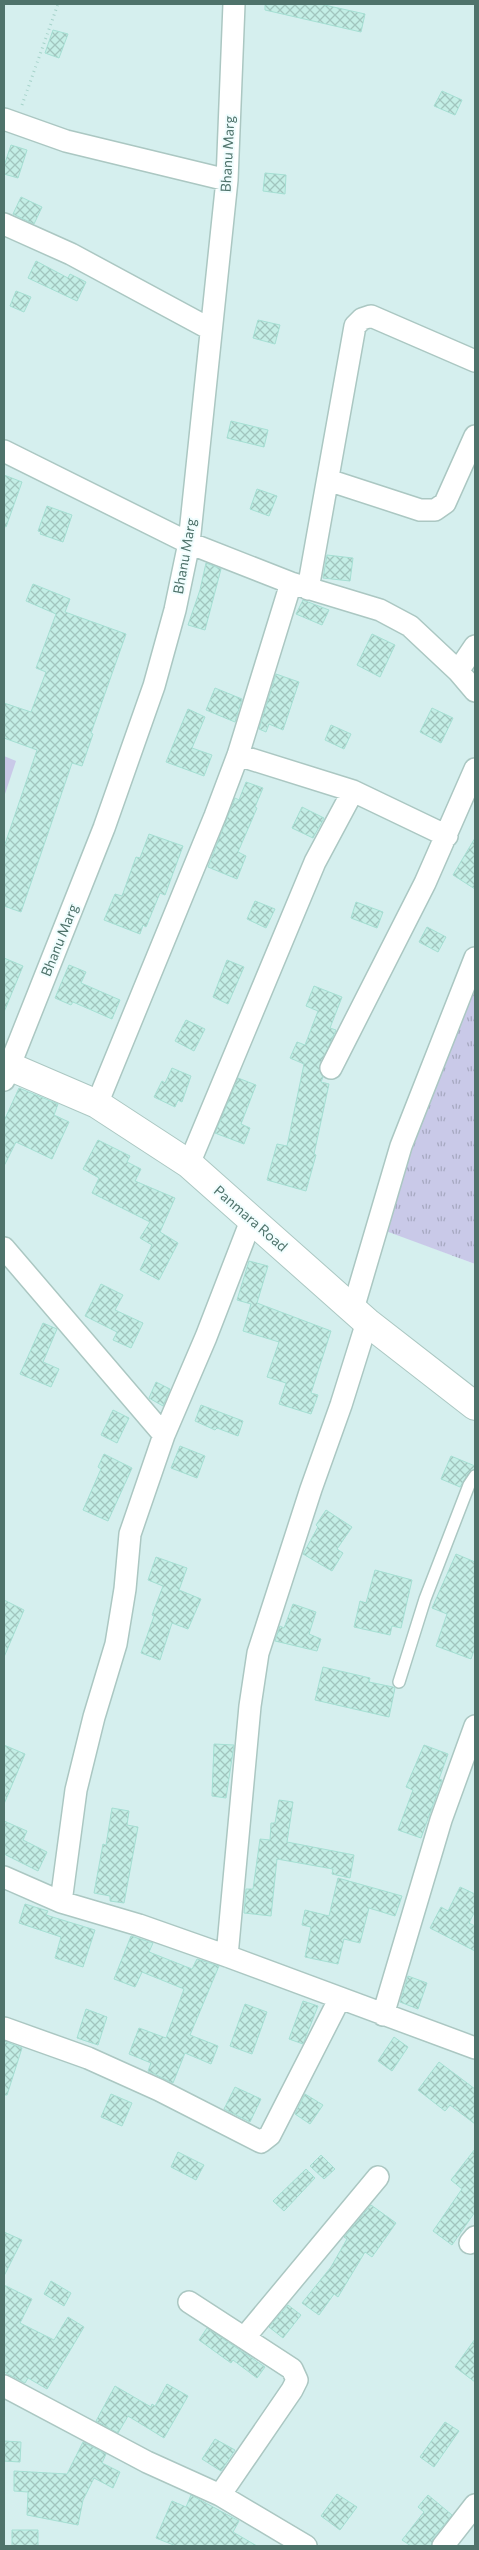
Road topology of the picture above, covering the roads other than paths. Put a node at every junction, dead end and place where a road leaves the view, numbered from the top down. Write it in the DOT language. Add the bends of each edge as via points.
graph roads {
  1 [pos="234,4"];
  2 [pos="10,122"];
  3 [pos="227,180"];
  4 [pos="4,224"];
  5 [pos="210,329"];
  6 [pos="475,361"];
  7 [pos="475,436"];
  8 [pos="4,451"];
  9 [pos="328,480"];
  10 [pos="189,543"];
  11 [pos="300,586"];
  12 [pos="475,646"];
  13 [pos="458,671"];
  14 [pos="475,691"];
  15 [pos="238,754"];
  16 [pos="475,769"];
  17 [pos="353,791"];
  18 [pos="447,836"];
  19 [pos="475,958"];
  20 [pos="331,1068"];
  21 [pos="5,1070"];
  22 [pos="97,1104"];
  23 [pos="189,1164"];
  24 [pos="252,1218"];
  25 [pos="4,1248"];
  26 [pos="360,1316"];
  27 [pos="475,1406"];
  28 [pos="164,1435"];
  29 [pos="475,1476"];
  30 [pos="399,1682"];
  31 [pos="475,1726"];
  32 [pos="4,1877"];
  33 [pos="61,1902"];
  34 [pos="227,1956"];
  35 [pos="340,1998"];
  36 [pos="383,2015"];
  37 [pos="4,2028"];
  38 [pos="473,2044"];
  39 [pos="378,2177"];
  40 [pos="189,2302"];
  41 [pos="244,2338"];
  42 [pos="4,2386"];
  43 [pos="220,2495"];
  44 [pos="475,2505"];
  45 [pos="306,2546"];
  46 [pos="443,2546"];
  1 -- 3 [label="street, Bhanu Marg"];
  2 -- 3 [label="street" via="76,143"];
  3 -- 5 [label="street, Bhanu Marg"];
  4 -- 5 [label="street" via="71,254"];
  5 -- 10 [label="street, Bhanu Marg"];
  6 -- 9 [label="street" via="370,316 362,319 355,326"];
  7 -- 9 [label="street" via="445,503 435,510 420,510"];
  8 -- 10 [label="street"];
  9 -- 11 [label="street"];
  10 -- 11 [label="street"];
  10 -- 21 [label="street, Bhanu Marg" via="175,610 144,715 104,828"];
  11 -- 13 [label="street" via="380,610 410,626"];
  11 -- 15 [label="street"];
  12 -- 13 [label="street"];
  13 -- 14 [label="street"];
  15 -- 17 [label="street"];
  15 -- 22 [label="street"];
  16 -- 18 [label="street"];
  17 -- 18 [label="street"];
  17 -- 23 [label="street" via="314,862"];
  18 -- 20 [label="street"];
  19 -- 26 [label="street" via="401,1146"];
  21 -- 22 [label="street, Panmara Road"];
  22 -- 23 [label="street, Panmara Road"];
  23 -- 24 [label="street, Panmara Road"];
  24 -- 26 [label="street, Panmara Road"];
  24 -- 28 [label="street"];
  25 -- 28 [label="street"];
  26 -- 27 [label="street, Panmara Road"];
  26 -- 34 [label="street" via="341,1405 258,1653 250,1706"];
  28 -- 33 [label="street" via="130,1534 116,1644 76,1790"];
  29 -- 30 [label="lane" via="425,1599"];
  31 -- 36 [label="street" via="441,1820"];
  32 -- 33 [label="street"];
  33 -- 34 [label="street"];
  34 -- 35 [label="street"];
  35 -- 36 [label="street"];
  35 -- 37 [label="street" via="270,2135 261,2142 97,2062"];
  36 -- 38 [label="street"];
  39 -- 41 [label="street"];
  40 -- 41 [label="street"];
  41 -- 43 [label="street" via="292,2369 297,2380"];
  42 -- 43 [label="street" via="148,2462"];
  43 -- 45 [label="street"];
  44 -- 46 [label="street"];
}
